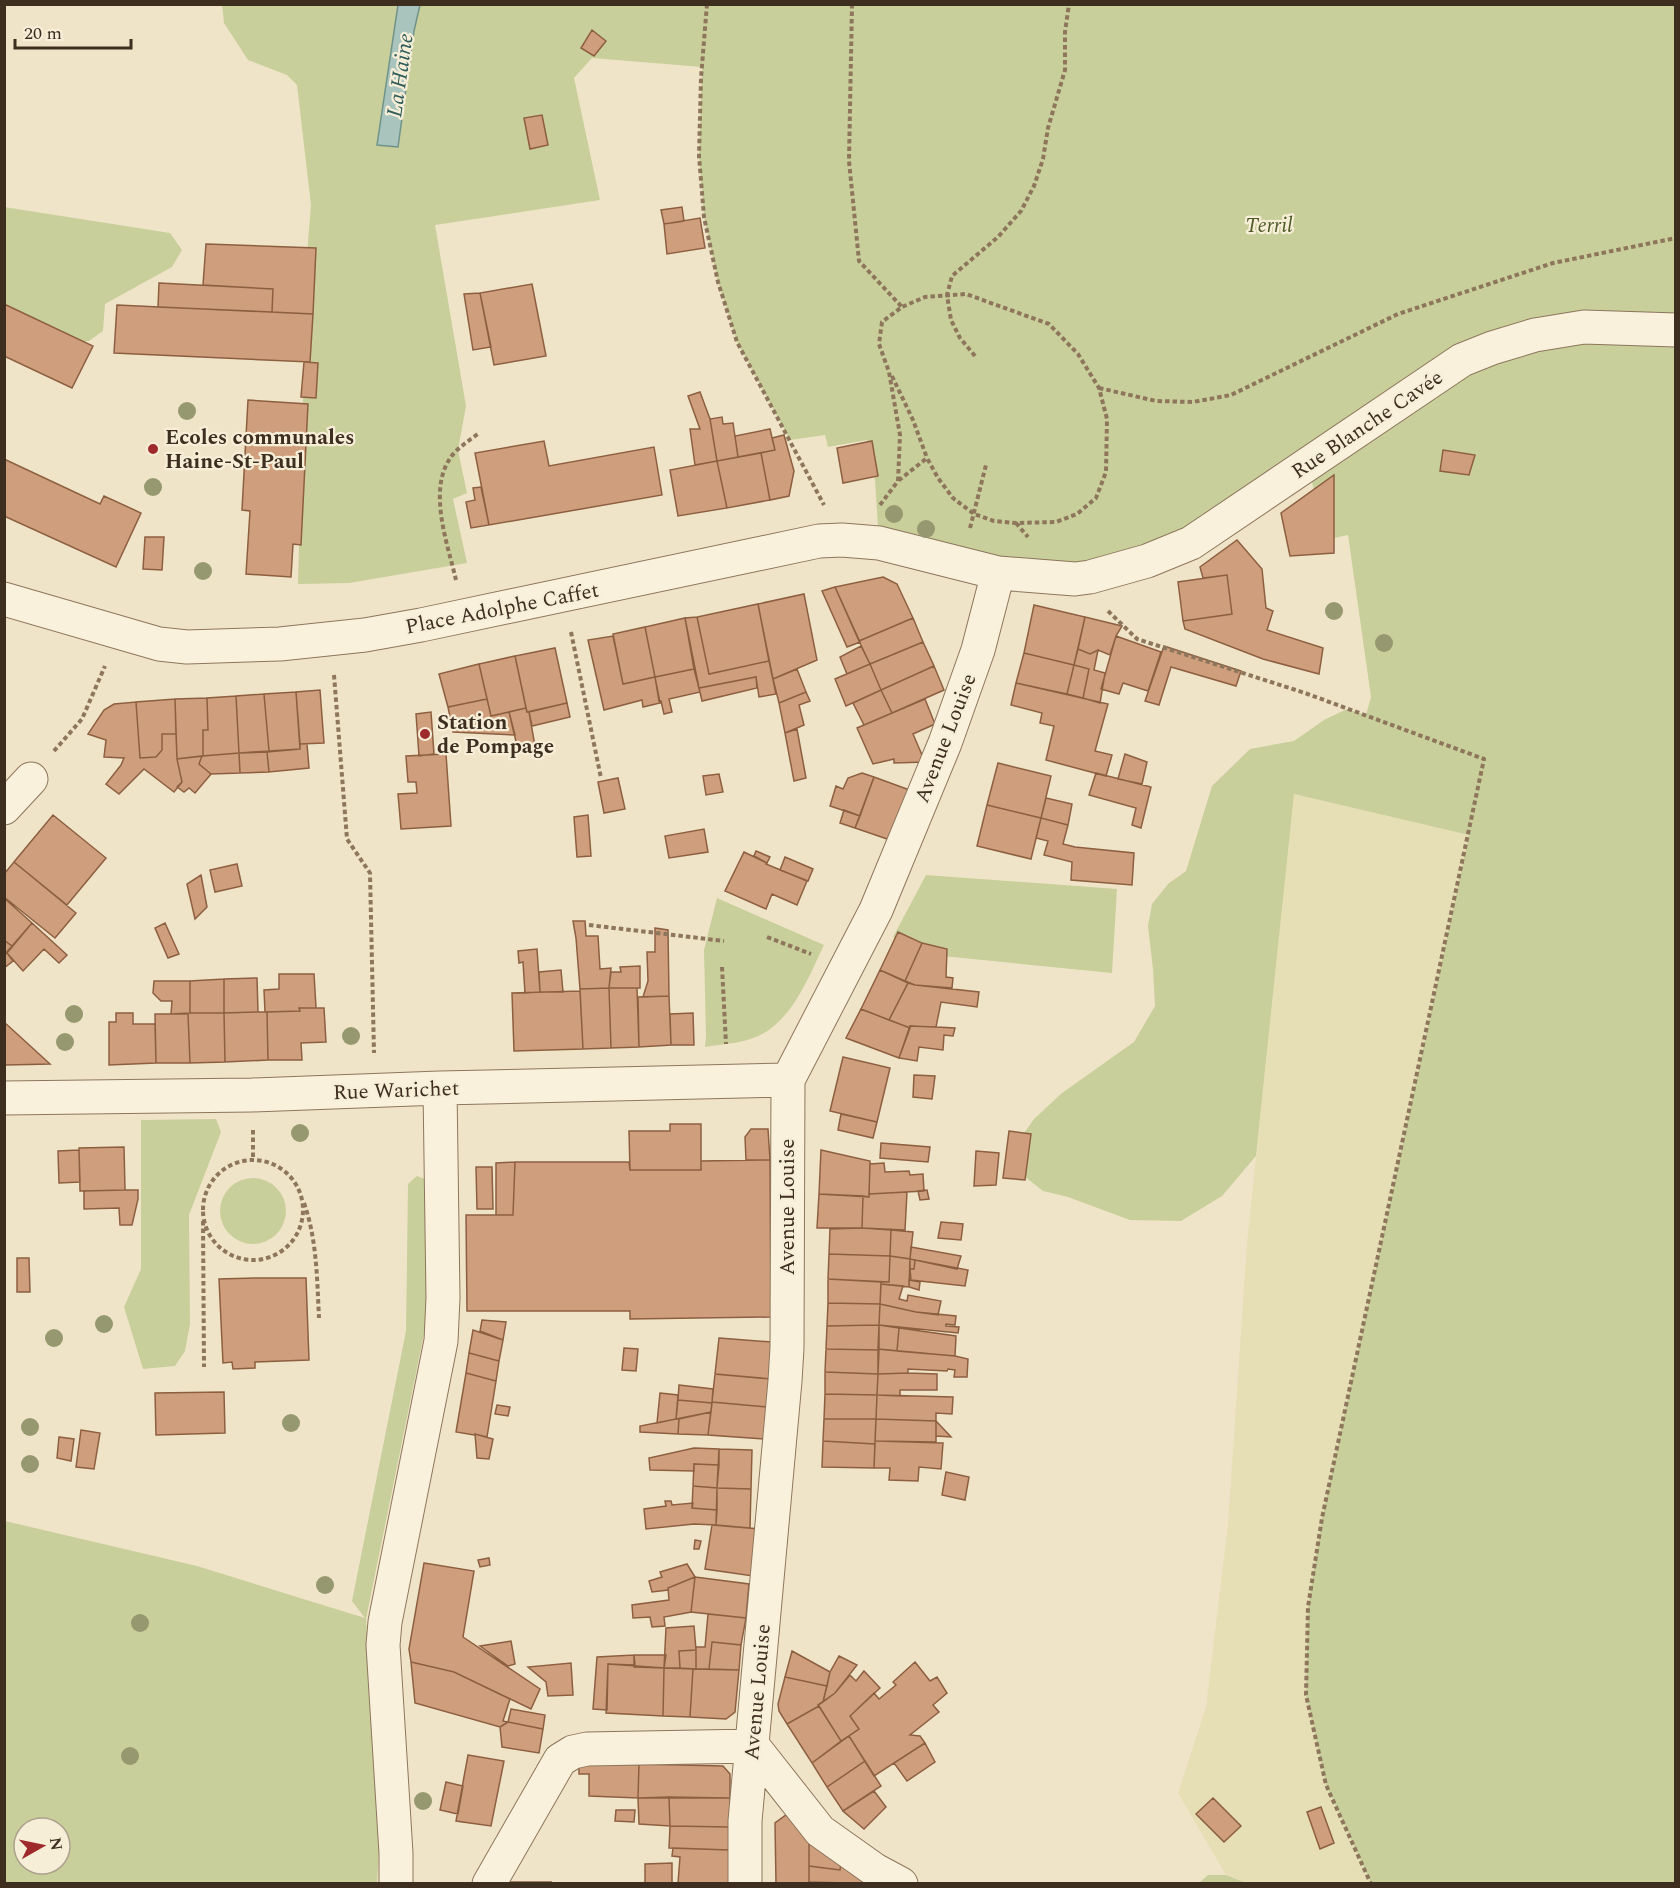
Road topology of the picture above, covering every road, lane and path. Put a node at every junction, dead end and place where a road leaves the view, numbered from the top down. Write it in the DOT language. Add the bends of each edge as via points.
graph roads {
  1 [pos="707,4"];
  2 [pos="852,4"];
  3 [pos="1068,4"];
  4 [pos="1676,238"];
  5 [pos="947,296"];
  6 [pos="902,307"];
  7 [pos="1676,330"];
  8 [pos="975,356"];
  9 [pos="889,372"];
  10 [pos="1099,388"];
  11 [pos="479,433"];
  12 [pos="927,458"];
  13 [pos="986,465"];
  14 [pos="898,481"];
  15 [pos="974,514"];
  16 [pos="842,540"];
  17 [pos="962,564"];
  18 [pos="998,573"];
  19 [pos="1075,579"];
  20 [pos="564,596"];
  21 [pos="4,599"];
  22 [pos="463,617"];
  23 [pos="119,632"];
  24 [pos="331,639"];
  25 [pos="601,778"];
  26 [pos="31,779"];
  27 [pos="4,808"];
  28 [pos="590,926"];
  29 [pos="767,938"];
  30 [pos="724,941"];
  31 [pos="722,967"];
  32 [pos="847,967"];
  33 [pos="788,1080"];
  34 [pos="729,1081"];
  35 [pos="440,1088"];
  36 [pos="375,1091"];
  37 [pos="4,1098"];
  38 [pos="302,1198"];
  39 [pos="203,1214"];
  40 [pos="319,1318"];
  41 [pos="204,1367"];
  42 [pos="753,1746"];
  43 [pos="396,1884"];
  44 [pos="489,1884"];
  45 [pos="745,1884"];
  46 [pos="902,1884"];
  47 [pos="1371,1884"];
  1 -- 16 [label="path" via="699,156 704,217 718,282 737,342"];
  2 -- 6 [label="path" via="849,161 859,261"];
  3 -- 5 [label="path" via="1065,70 1034,186 1021,211 998,237 952,276"];
  4 -- 10 [label="path" via="1553,263 1398,314 1231,395 1193,402 1156,401"];
  5 -- 6 [label="path" via="925,297"];
  5 -- 8 [label="path" via="951,320"];
  5 -- 10 [label="path" via="966,294 1049,324 1078,354"];
  6 -- 9 [label="path" via="882,322 879,344"];
  7 -- 19 [label="street, Rue Blanche Cavée" via="1584,327 1535,335 1462,360 1191,543 1147,561"];
  9 -- 12 [label="path"];
  9 -- 14 [label="path" via="900,435"];
  10 -- 15 [label="path" via="1107,418 1107,447 1106,472 1096,498 1077,514 1056,522 994,521"];
  11 -- 22 [label="path" via="452,455 440,484 439,503"];
  12 -- 14 [label="path"];
  12 -- 15 [label="path" via="953,498"];
  13 -- 15 [label="path"];
  14 -- 16 [label="path" via="860,529"];
  15 -- 17 [label="path"];
  16 -- 17 [label="street, Place Adolphe Caffet" via="879,543"];
  16 -- 20 [label="street, Place Adolphe Caffet"];
  17 -- 18 [label="street, Place Adolphe Caffet"];
  18 -- 19 [label="street, Rue Blanche Cavée"];
  18 -- 32 [label="street, Avenue Louise" via="978,650 945,743 876,910"];
  19 -- 47 [label="path" via="1137,639 1305,693 1484,759 1322,1518 1308,1607 1306,1695 1326,1785"];
  20 -- 22 [label="street, Place Adolphe Caffet"];
  20 -- 25 [label="path"];
  21 -- 23 [label="street, Place Adolphe Caffet"];
  22 -- 24 [label="street, Place Adolphe Caffet"];
  23 -- 24 [label="street, Place Adolphe Caffet" via="159,644 187,647 247,647"];
  23 -- 26 [label="path" via="82,719"];
  24 -- 36 [label="path" via="347,839 370,873"];
  26 -- 27 [label="street"];
  28 -- 30 [label="path"];
  29 -- 32 [label="path"];
  31 -- 34 [label="path"];
  32 -- 33 [label="street, Avenue Louise"];
  33 -- 34 [label="street, Rue Warichet"];
  33 -- 42 [label="street, Avenue Louise" via="787,1348"];
  34 -- 35 [label="street, Rue Warichet"];
  35 -- 36 [label="street, Rue Warichet"];
  35 -- 43 [label="street" via="441,1341 383,1645"];
  36 -- 37 [label="street, Rue Warichet"];
  38 -- 39 [label="path" via="284,1170 270,1162 237,1162 211,1182 204,1197"];
  38 -- 39 [label="path" via="299,1231 290,1245 261,1260 244,1260 228,1254 207,1230"];
  38 -- 40 [label="path" via="315,1244"];
  39 -- 41 [label="path"];
  42 -- 44 [label="street" via="573,1752 560,1761"];
  42 -- 45 [label="street, Avenue Louise" via="745,1821"];
  42 -- 46 [label="street" via="820,1831 874,1870"];
}
